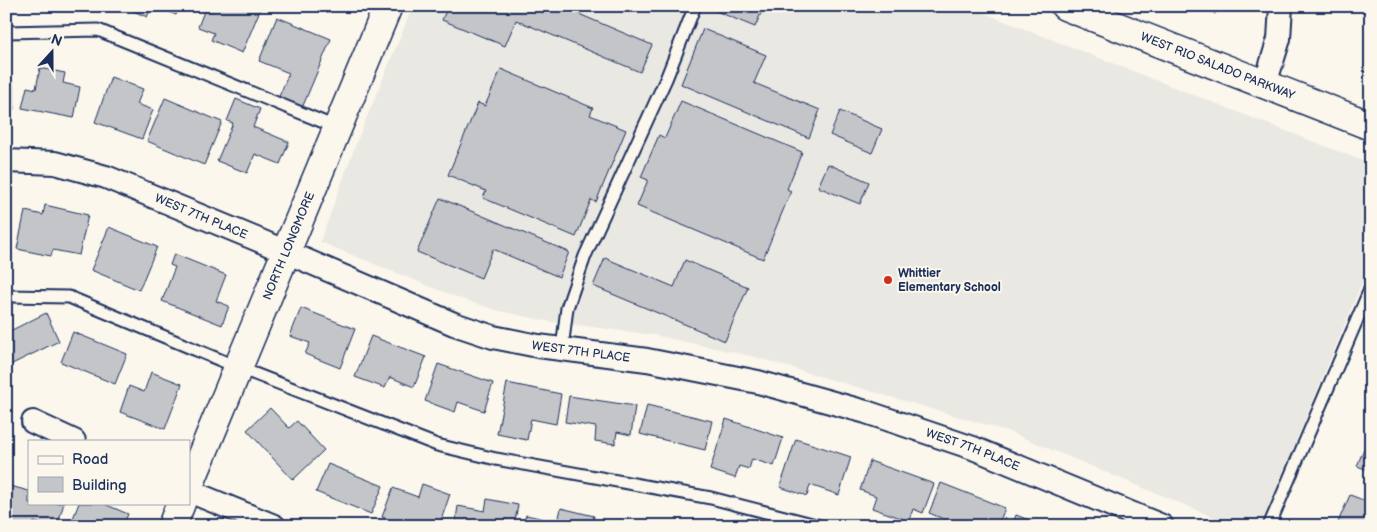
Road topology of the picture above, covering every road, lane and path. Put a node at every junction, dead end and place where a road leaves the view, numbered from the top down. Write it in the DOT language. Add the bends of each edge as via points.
graph roads {
  1 [pos="695,6"];
  2 [pos="1065,6"];
  3 [pos="1281,6"];
  4 [pos="382,8"];
  5 [pos="6,32"];
  6 [pos="1265,84"];
  7 [pos="1371,126"];
  8 [pos="338,128"];
  9 [pos="6,161"];
  10 [pos="286,252"];
  11 [pos="1371,287"];
  12 [pos="6,296"];
  13 [pos="562,349"];
  14 [pos="237,367"];
  15 [pos="33,422"];
  16 [pos="72,440"];
  17 [pos="190,484"];
  18 [pos="190,491"];
  19 [pos="181,504"];
  20 [pos="172,526"];
  21 [pos="274,526"];
  22 [pos="820,526"];
  23 [pos="1162,526"];
  24 [pos="1270,526"];
  1 -- 13 [label="lane" via="666,79 586,256 567,308"];
  2 -- 6 [label="street, WEST RIO SALADO PARKWAY"];
  3 -- 6 [label="street" via="1279,39"];
  4 -- 8 [label="street, NORTH LONGMORE"];
  5 -- 8 [label="lane" via="98,30"];
  6 -- 7 [label="street, WEST RIO SALADO PARKWAY"];
  8 -- 10 [label="street, NORTH LONGMORE"];
  9 -- 10 [label="street, WEST 7TH PLACE" via="55,163 106,177"];
  10 -- 13 [label="street, WEST 7TH PLACE" via="454,324 493,336"];
  10 -- 14 [label="street, NORTH LONGMORE"];
  11 -- 24 [label="lane"];
  12 -- 14 [label="lane" via="69,297"];
  13 -- 23 [label="street, WEST 7TH PLACE" via="647,360 758,382 866,412 973,448"];
  14 -- 17 [label="street, NORTH LONGMORE"];
  14 -- 22 [label="lane" via="437,445 496,459 711,498"];
  15 -- 16 [label="street"];
  18 -- 21 [label="street"];
  19 -- 20 [label="street"];
}
